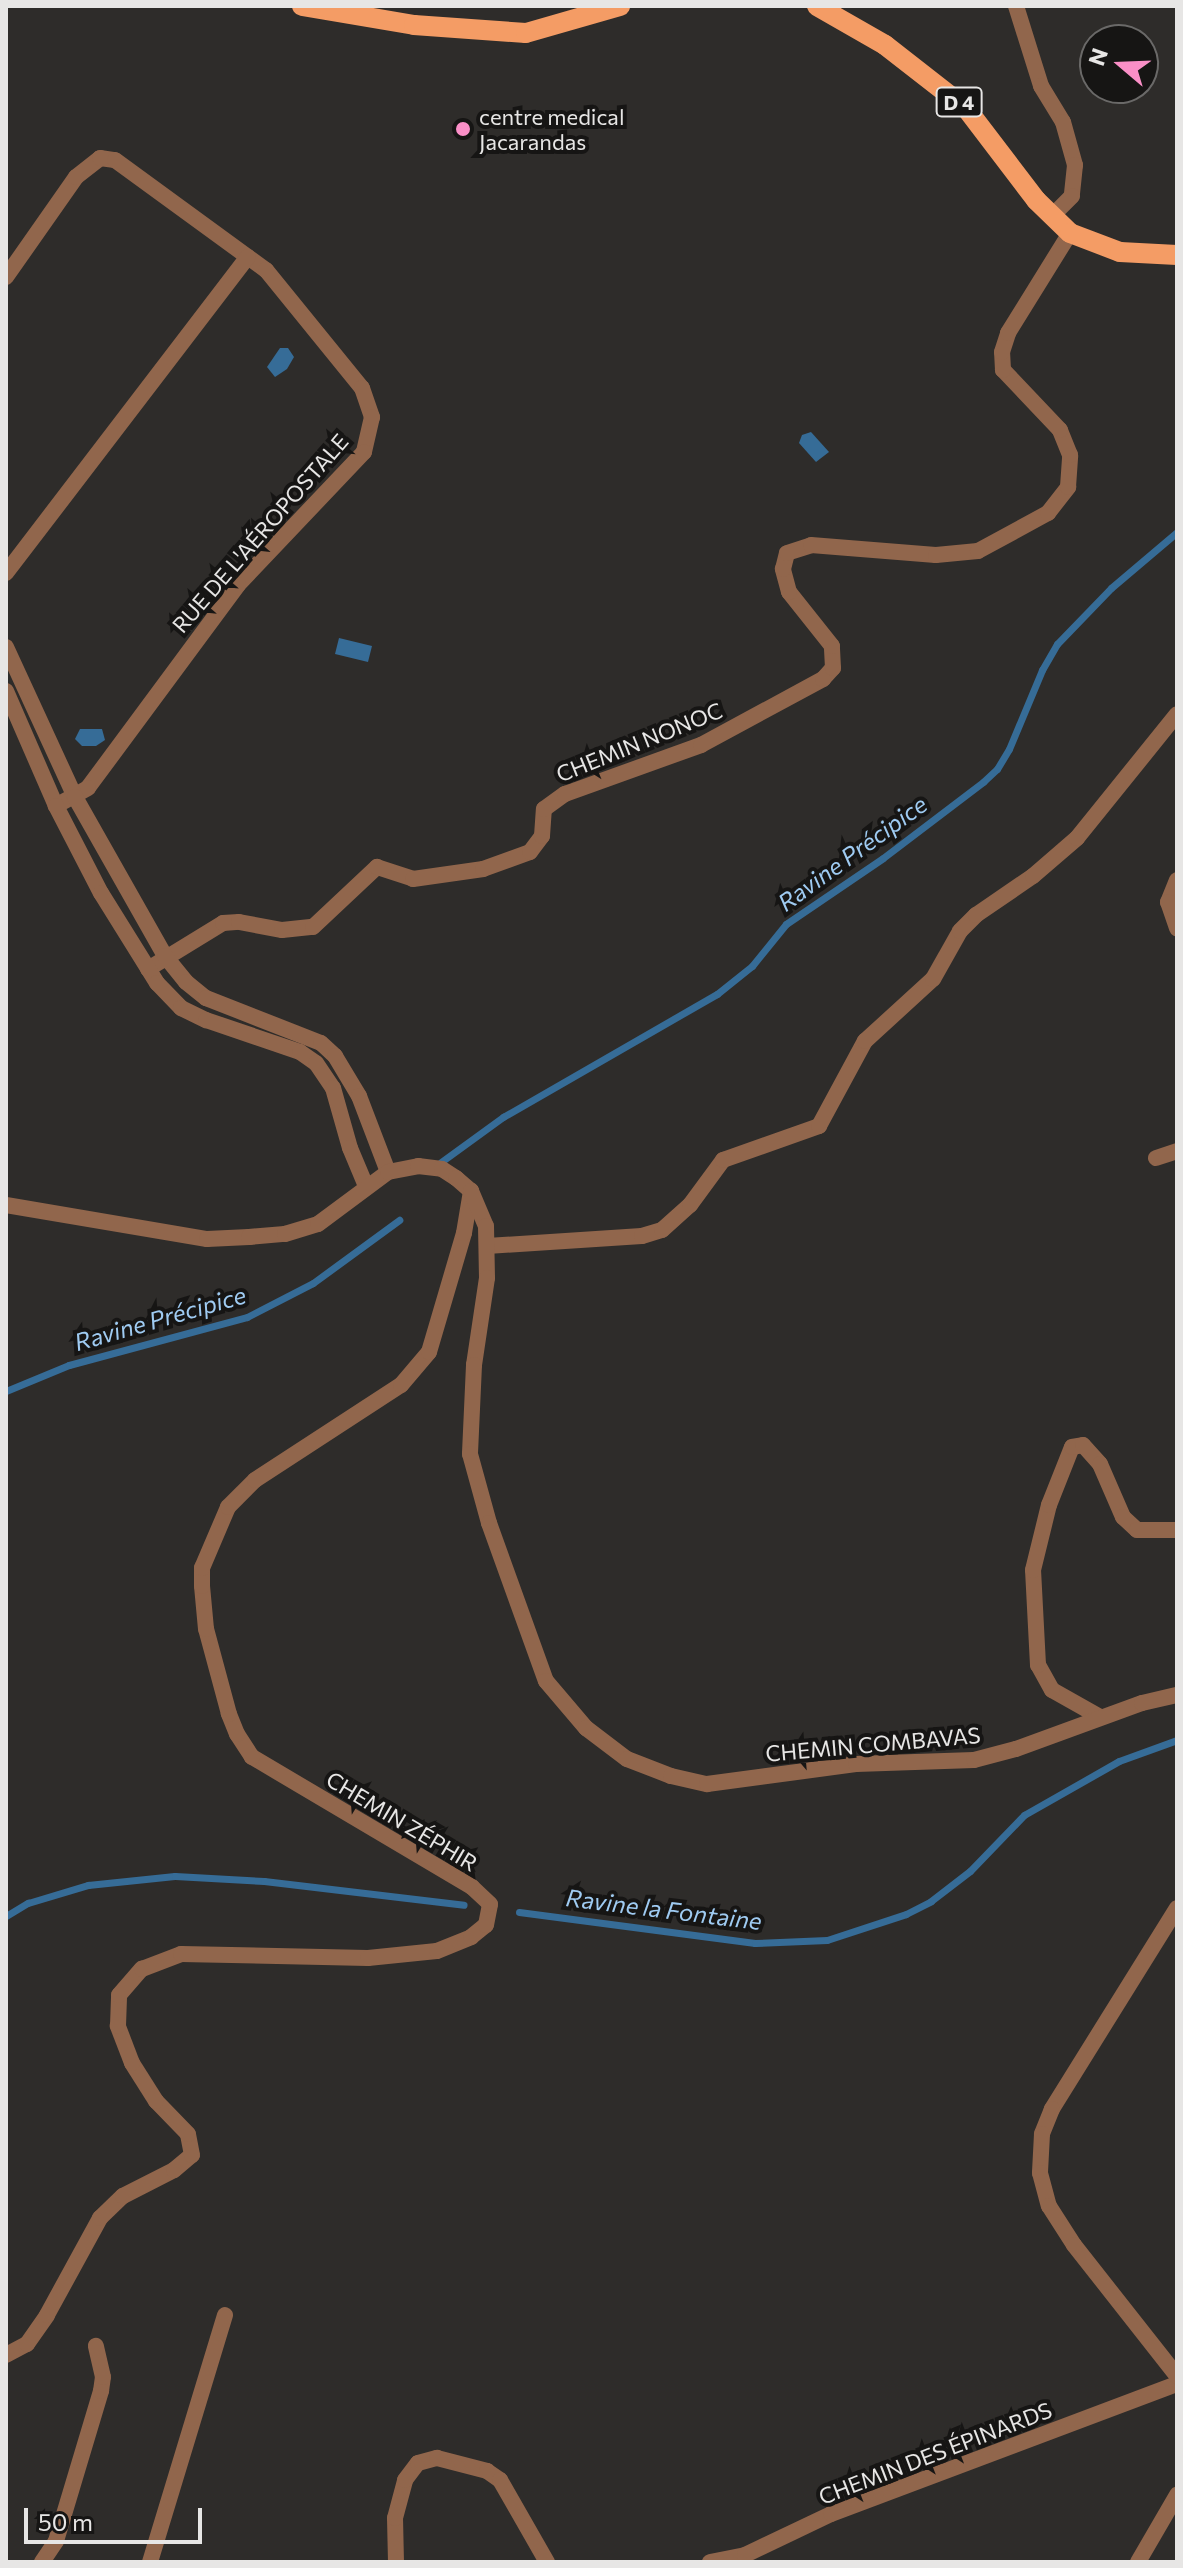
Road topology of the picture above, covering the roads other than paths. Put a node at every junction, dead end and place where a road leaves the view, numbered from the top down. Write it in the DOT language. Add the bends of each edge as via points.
graph roads {
  1 [pos="302,6"];
  2 [pos="620,6"];
  3 [pos="817,6"];
  4 [pos="1016,6"];
  5 [pos="1052,216"];
  6 [pos="1070,233"];
  7 [pos="1177,255"];
  8 [pos="248,257"];
  9 [pos="6,277"];
  10 [pos="6,573"];
  11 [pos="6,647"];
  12 [pos="6,691"];
  13 [pos="1177,714"];
  14 [pos="75,797"];
  15 [pos="56,806"];
  16 [pos="1177,880"];
  17 [pos="1177,928"];
  18 [pos="165,956"];
  19 [pos="148,969"];
  20 [pos="1177,1151"];
  21 [pos="1156,1158"];
  22 [pos="388,1172"];
  23 [pos="366,1186"];
  24 [pos="471,1191"];
  25 [pos="6,1205"];
  26 [pos="487,1246"];
  27 [pos="1177,1530"];
  28 [pos="1177,1695"];
  29 [pos="1100,1717"];
  30 [pos="1174,1917"];
  31 [pos="225,2315"];
  32 [pos="96,2346"];
  33 [pos="6,2355"];
  34 [pos="1170,2360"];
  35 [pos="1177,2376"];
  36 [pos="1177,2384"];
  37 [pos="1177,2495"];
  38 [pos="42,2562"];
  39 [pos="150,2562"];
  40 [pos="396,2562"];
  41 [pos="547,2562"];
  42 [pos="710,2562"];
  43 [pos="1138,2562"];
  1 -- 2 [label="main road" via="414,25 526,33"];
  3 -- 5 [label="main road, D 4" via="885,45 966,108"];
  4 -- 5 [label="street" via="1041,86 1063,122 1075,165 1072,196"];
  5 -- 6 [label="main road, D 4"];
  6 -- 7 [label="main road, D 4" via="1120,252"];
  6 -- 18 [label="street, CHEMIN NONOC" via="1008,333 1002,352 1003,370 1060,430 1070,455 1068,487 1048,513 978,551 936,555 811,545 787,553 783,569 789,592 832,646 833,668 823,679 701,745 565,794 544,809 542,836 530,852 483,869 413,879 377,867 313,927 282,930 223,923"];
  8 -- 9 [label="street, RUE DE L'AÉROPOSTALE" via="115,160 100,158 76,177"];
  8 -- 10 [label="street"];
  8 -- 14 [label="street, RUE DE L'AÉROPOSTALE" via="266,270 362,388 370,404 370,436 353,465 238,585 88,788"];
  11 -- 14 [label="street"];
  12 -- 15 [label="street"];
  13 -- 26 [label="street" via="1077,838 960,931 933,979 865,1041 819,1126 723,1160 690,1205 662,1230 642,1236"];
  14 -- 15 [label="street"];
  14 -- 18 [label="street"];
  15 -- 19 [label="street"];
  16 -- 17 [label="street" via="1168,902"];
  18 -- 19 [label="street"];
  18 -- 22 [label="street" via="206,998 321,1043 335,1056 359,1096"];
  19 -- 23 [label="street" via="181,1008 300,1052 316,1063 333,1088"];
  20 -- 21 [label="street"];
  22 -- 23 [label="street"];
  22 -- 24 [label="street" via="418,1166 442,1169"];
  23 -- 25 [label="street" via="318,1224 285,1234 207,1239"];
  24 -- 26 [label="street, CHEMIN COMBAVAS" via="483,1217"];
  24 -- 33 [label="street, CHEMIN ZÉPHIR" via="429,1352 401,1385 255,1480 228,1507 202,1568 202,1586 206,1629 229,1714 252,1757 472,1887 490,1904 486,1925 437,1951 368,1958 181,1954 142,1969 119,1995 118,2026 132,2063 156,2101 188,2134 192,2155 123,2196 100,2218 47,2315 27,2344"];
  26 -- 29 [label="street, CHEMIN COMBAVAS" via="470,1454 546,1681 586,1728 627,1759 707,1784 856,1764 974,1760"];
  27 -- 29 [label="street" via="1137,1530 1123,1517 1100,1464 1083,1445 1072,1447 1049,1505 1033,1570 1038,1665 1052,1690"];
  28 -- 29 [label="street, CHEMIN COMBAVAS"];
  30 -- 34 [label="street" via="1052,2109 1042,2134 1040,2173 1049,2206"];
  31 -- 39 [label="street"];
  32 -- 38 [label="street" via="101,2391 56,2541"];
  34 -- 35 [label="street"];
  36 -- 42 [label="street, CHEMIN DES ÉPINARDS" via="831,2514 745,2555"];
  37 -- 43 [label="street"];
  40 -- 41 [label="street" via="395,2518 405,2480 418,2463 437,2458 487,2471 500,2480"];
}
